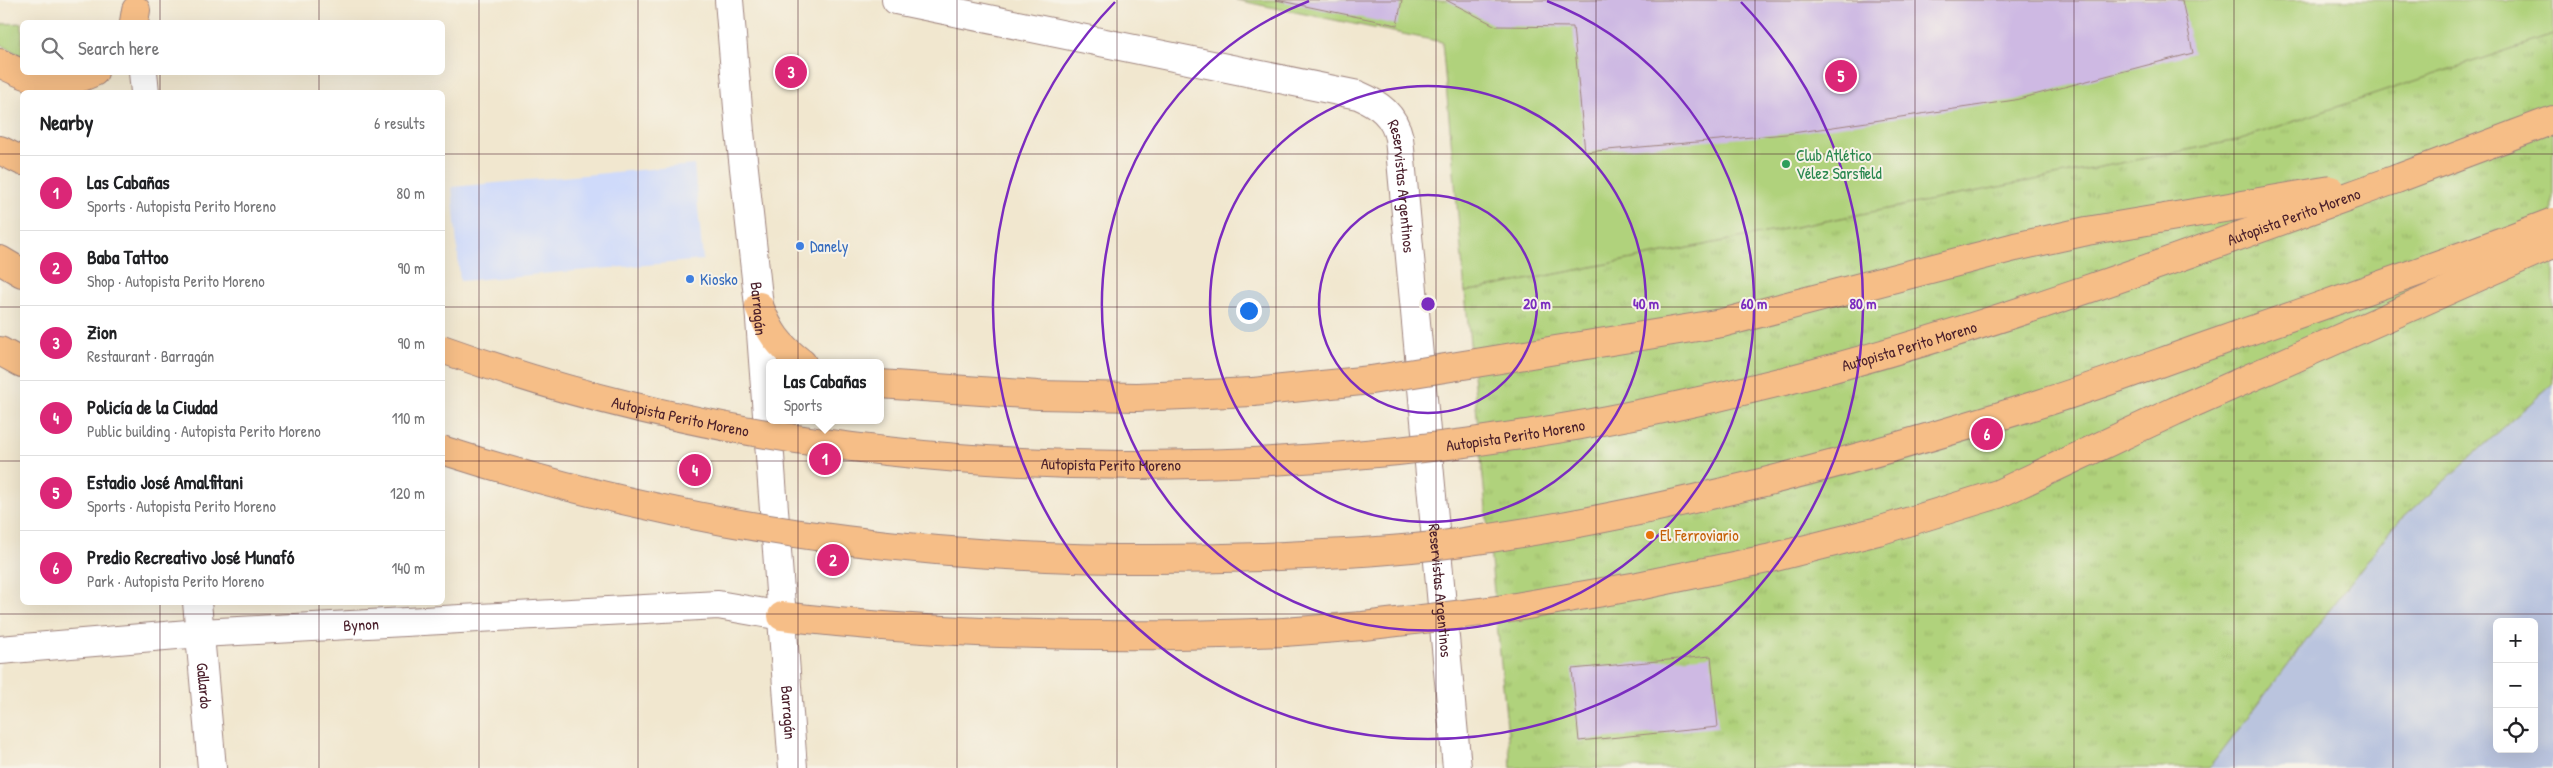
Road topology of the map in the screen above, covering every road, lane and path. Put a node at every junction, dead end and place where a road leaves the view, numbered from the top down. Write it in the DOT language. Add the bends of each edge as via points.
graph roads {
  1 [pos="729,0"];
  2 [pos="896,0"];
  3 [pos="8,67"];
  4 [pos="20,72"];
  5 [pos="25,75"];
  6 [pos="86,75"];
  7 [pos="142,75"];
  8 [pos="145,90"];
  9 [pos="2553,120"];
  10 [pos="0,150"];
  11 [pos="20,160"];
  12 [pos="2399,178"];
  13 [pos="2553,222"];
  14 [pos="2553,244"];
  15 [pos="0,260"];
  16 [pos="20,272"];
  17 [pos="759,306"];
  18 [pos="445,349"];
  19 [pos="0,351"];
  20 [pos="797,359"];
  21 [pos="20,362"];
  22 [pos="884,384"];
  23 [pos="766,400"];
  24 [pos="768,424"];
  25 [pos="445,451"];
  26 [pos="197,605"];
  27 [pos="782,616"];
  28 [pos="200,633"];
  29 [pos="0,650"];
  30 [pos="212,768"];
  31 [pos="793,768"];
  32 [pos="1457,768"];
  1 -- 17 [label="street, Barragán"];
  2 -- 32 [label="street, Reservistas Argentinos" via="1358,95 1376,103 1390,116 1399,138"];
  3 -- 4 [label="highway"];
  5 -- 6 [label="highway" via="56,82"];
  7 -- 8 [label="street"];
  9 -- 12 [label="highway, Autopista Perito Moreno"];
  10 -- 11 [label="highway"];
  12 -- 18 [label="highway, Autopista Perito Moreno, bridge" via="2032,308 1816,373 1615,418 1475,442 1341,457 1221,465 1117,466 1018,462 862,448 739,429 606,398"];
  12 -- 22 [label="highway, bridge" via="2087,231 1722,323 1372,380 1253,392 1138,397 1038,395"];
  13 -- 25 [label="highway, bridge" via="2042,403 1763,481 1563,525 1453,543 1340,554 1178,560 1038,558 936,552 840,542 724,523 583,492"];
  14 -- 27 [label="highway, bridge" via="2175,411 1998,494 1878,531 1767,559 1498,610 1284,632 1090,636 894,627"];
  15 -- 16 [label="highway"];
  17 -- 20 [label="highway" via="769,331 783,349"];
  17 -- 23 [label="street, Barragán"];
  19 -- 21 [label="highway"];
  24 -- 27 [label="street, Barragán"];
  26 -- 28 [label="street, Gallardo"];
  27 -- 28 [label="street, Bynon" via="718,605"];
  27 -- 31 [label="street, Barragán"];
  28 -- 29 [label="street, Bynon"];
  28 -- 30 [label="street, Gallardo"];
}
